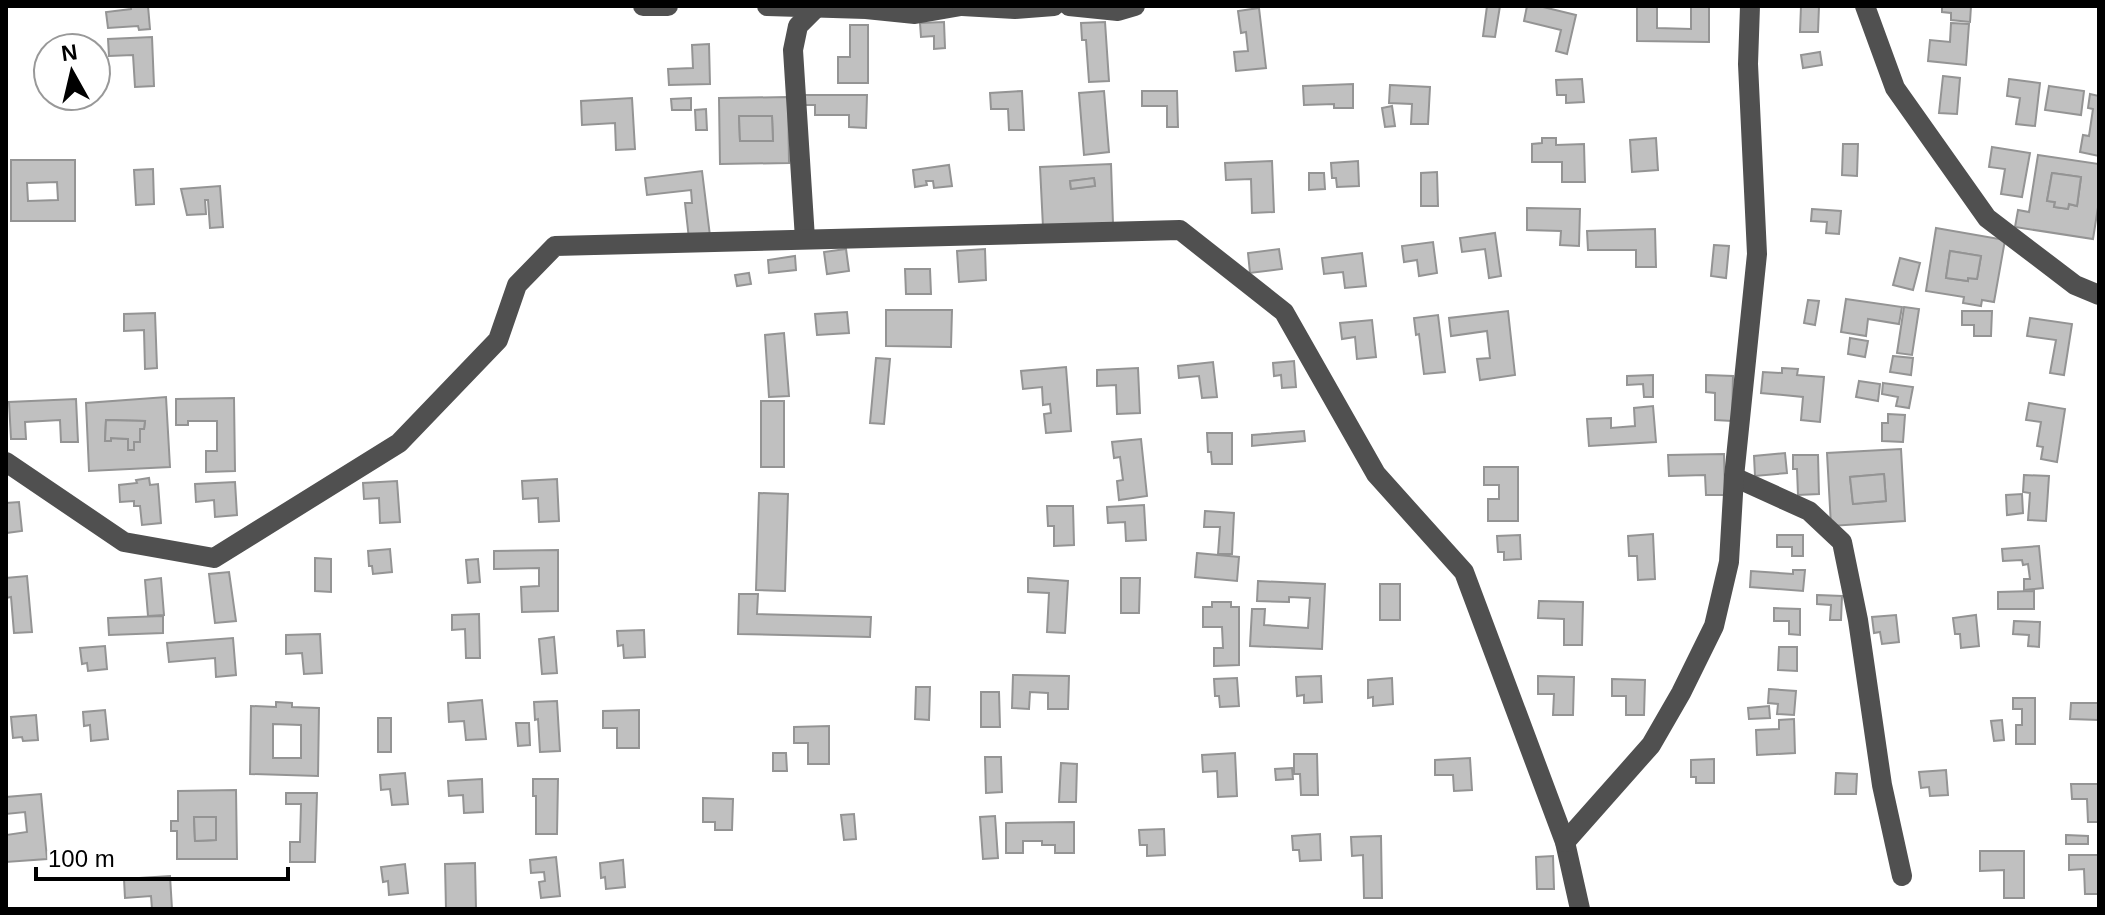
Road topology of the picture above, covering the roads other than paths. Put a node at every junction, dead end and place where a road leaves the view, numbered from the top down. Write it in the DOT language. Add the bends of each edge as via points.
graph roads {
  1 [pos="643,6"];
  2 [pos="668,6"];
  3 [pos="767,6"];
  4 [pos="818,6"];
  5 [pos="962,6"];
  6 [pos="1054,6"];
  7 [pos="1069,6"];
  8 [pos="1135,6"];
  9 [pos="1750,6"];
  10 [pos="1865,6"];
  11 [pos="805,239"];
  12 [pos="2099,295"];
  13 [pos="6,462"];
  14 [pos="1734,477"];
  15 [pos="1565,842"];
  16 [pos="1902,876"];
  17 [pos="1580,909"];
  1 -- 2 [label="street"];
  3 -- 4 [label="street"];
  4 -- 5 [label="street" via="915,14"];
  4 -- 11 [label="street" via="798,26 793,50"];
  5 -- 6 [label="street"];
  7 -- 8 [label="street" via="1118,11"];
  9 -- 14 [label="street" via="1757,254"];
  10 -- 12 [label="street" via="1895,88 1987,218 2075,285"];
  11 -- 13 [label="street" via="555,246 517,285 498,340 399,443 214,558 124,542"];
  11 -- 15 [label="street" via="1180,230 1284,312 1376,474 1464,572"];
  14 -- 15 [label="street" via="1729,562 1714,626 1651,745"];
  14 -- 16 [label="street" via="1809,511 1842,542"];
  15 -- 17 [label="street"];
}
